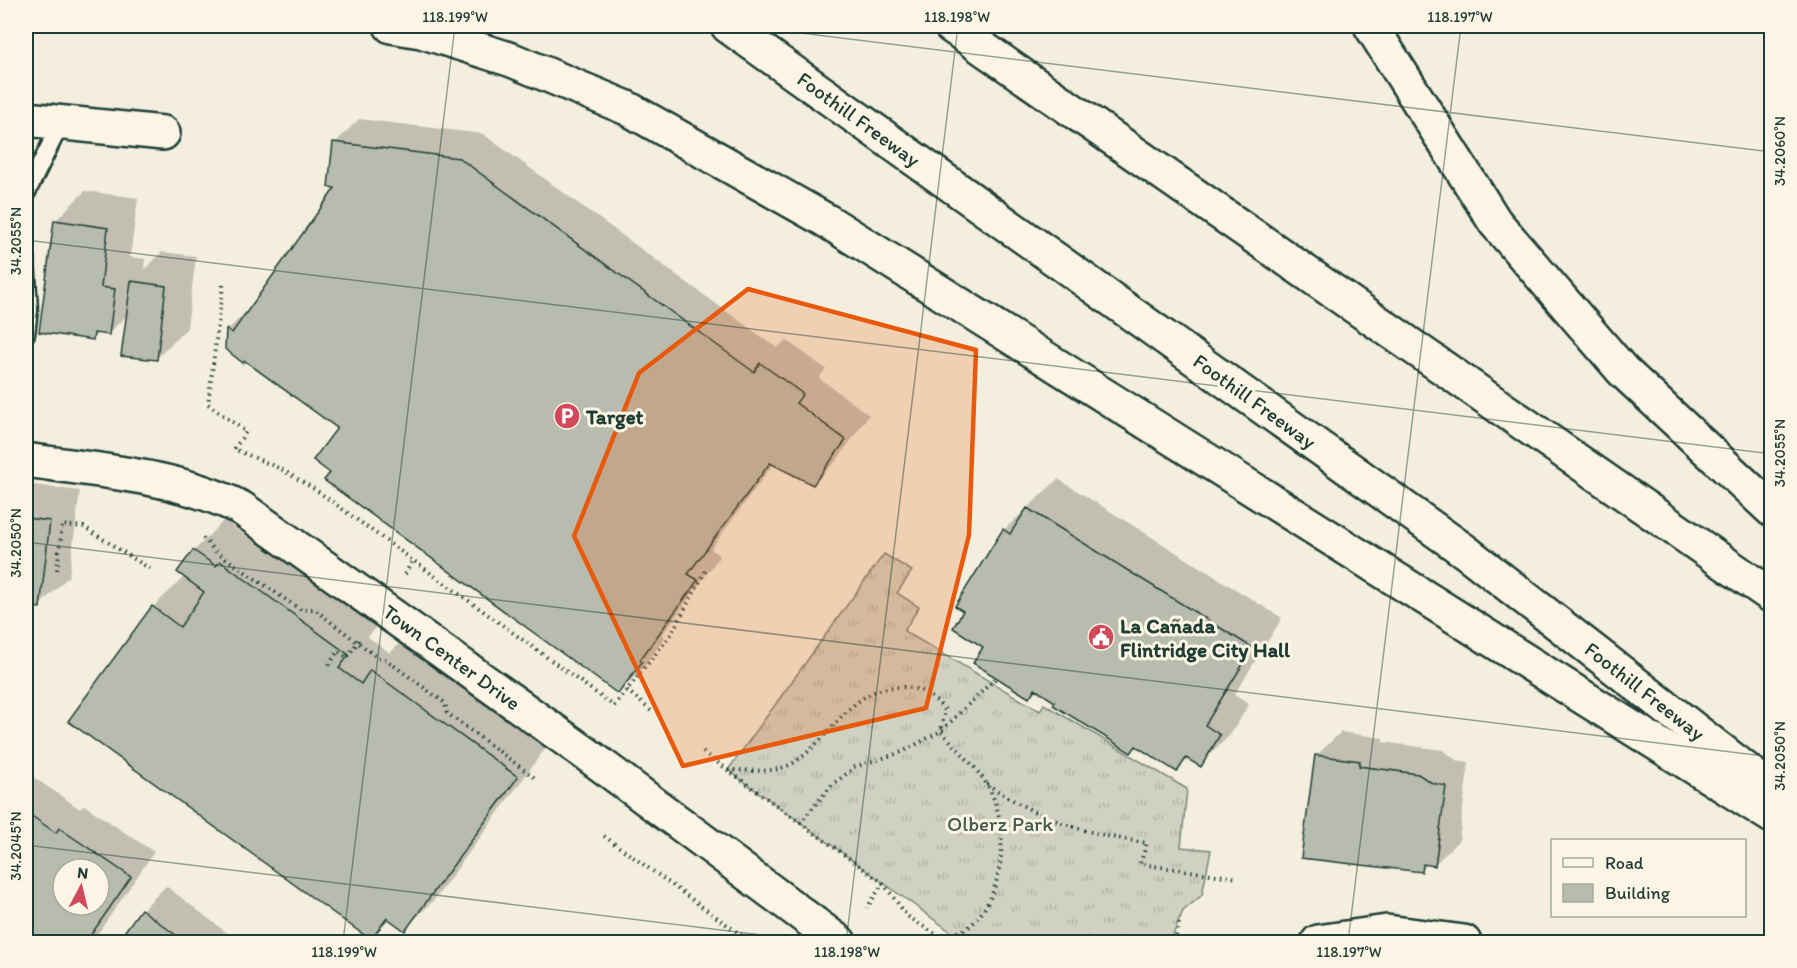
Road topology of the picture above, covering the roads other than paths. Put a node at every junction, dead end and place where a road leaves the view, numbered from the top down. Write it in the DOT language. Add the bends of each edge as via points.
graph roads {
  1 [pos="391,26"];
  2 [pos="728,26"];
  3 [pos="951,26"];
  4 [pos="1371,26"];
  5 [pos="26,119"];
  6 [pos="62,123"];
  7 [pos="163,133"];
  8 [pos="26,194"];
  9 [pos="26,259"];
  10 [pos="26,334"];
  11 [pos="26,460"];
  12 [pos="1772,510"];
  13 [pos="1772,596"];
  14 [pos="1772,790"];
  15 [pos="1772,816"];
  16 [pos="839,942"];
  17 [pos="1318,942"];
  18 [pos="1464,942"];
  1 -- 15 [label="main road" via="421,31 512,60 627,108 826,221"];
  2 -- 14 [label="main road, Foothill Freeway" via="1466,552"];
  3 -- 13 [label="main road"];
  4 -- 12 [label="main road" via="1495,222 1623,371"];
  5 -- 6 [label="main road"];
  6 -- 7 [label="main road"];
  6 -- 8 [label="lane"];
  9 -- 10 [label="lane"];
  11 -- 16 [label="main road, Town Center Drive" via="177,482 242,508"];
  17 -- 18 [label="main road" via="1387,932"];
}
